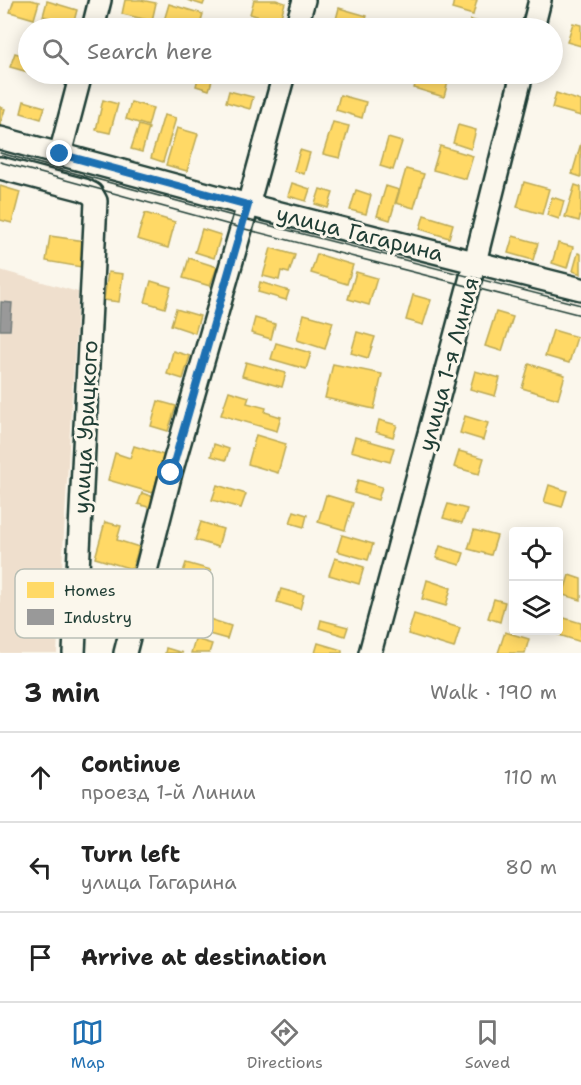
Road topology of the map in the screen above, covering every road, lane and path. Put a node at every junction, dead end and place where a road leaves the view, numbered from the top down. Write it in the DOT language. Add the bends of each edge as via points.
graph roads {
  1 [pos="100,0"];
  2 [pos="304,0"];
  3 [pos="540,0"];
  4 [pos="96,18"];
  5 [pos="299,18"];
  6 [pos="536,18"];
  7 [pos="78,84"];
  8 [pos="281,84"];
  9 [pos="520,84"];
  10 [pos="0,138"];
  11 [pos="60,154"];
  12 [pos="0,168"];
  13 [pos="248,205"];
  14 [pos="475,262"];
  15 [pos="581,289"];
  16 [pos="78,569"];
  17 [pos="146,569"];
  18 [pos="75,638"];
  19 [pos="129,638"];
  20 [pos="74,653"];
  21 [pos="125,653"];
  22 [pos="370,653"];
  1 -- 4 [label="street"];
  2 -- 5 [label="street"];
  3 -- 6 [label="street"];
  7 -- 11 [label="street"];
  8 -- 13 [label="street"];
  9 -- 14 [label="street, улица 1-я Линия"];
  10 -- 11 [label="street, улица Гагарина"];
  11 -- 13 [label="street, улица Гагарина"];
  12 -- 16 [label="street, улица Урицкого" via="84,190 96,201"];
  13 -- 14 [label="street, улица Гагарина"];
  13 -- 17 [label="street"];
  14 -- 15 [label="street, улица Гагарина"];
  14 -- 22 [label="street, улица 1-я Линия"];
  18 -- 20 [label="street, улица Урицкого"];
  19 -- 21 [label="street"];
}
